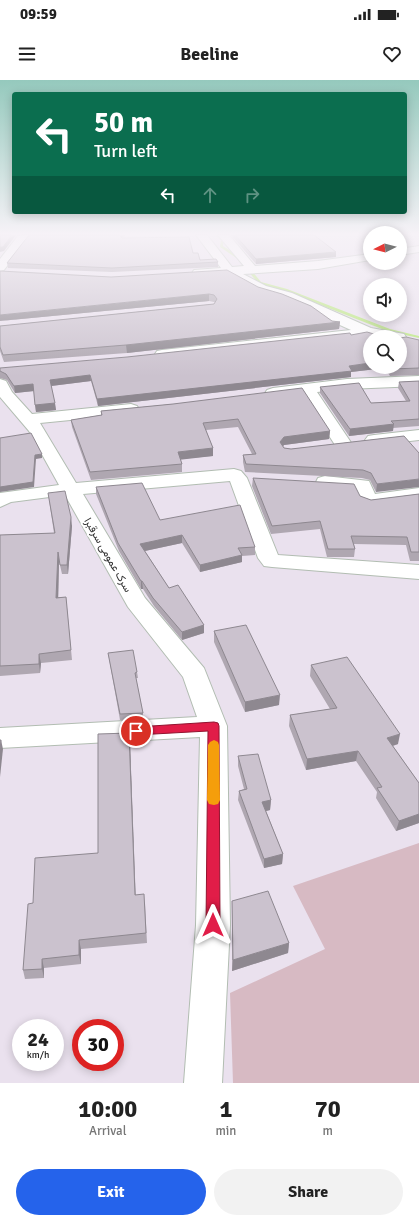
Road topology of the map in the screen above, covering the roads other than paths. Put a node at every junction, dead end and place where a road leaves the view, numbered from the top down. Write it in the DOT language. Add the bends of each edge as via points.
graph roads {
  1 [pos="249,282"];
  2 [pos="364,330"];
  3 [pos="363,332"];
  4 [pos="149,355"];
  5 [pos="419,381"];
  6 [pos="0,384"];
  7 [pos="307,390"];
  8 [pos="260,395"];
  9 [pos="143,408"];
  10 [pos="16,413"];
  11 [pos="419,434"];
  12 [pos="309,482"];
  13 [pos="70,489"];
  14 [pos="419,494"];
  15 [pos="0,502"];
  16 [pos="419,572"];
  17 [pos="214,726"];
  18 [pos="0,738"];
  19 [pos="203,1083"];
  1 -- 2 [label="street"];
  3 -- 4 [label="street"];
  5 -- 7 [label="street" via="347,384"];
  6 -- 10 [label="street, سرک عمومی سرقبرا"];
  7 -- 8 [label="street"];
  7 -- 11 [label="street" via="335,444"];
  9 -- 10 [label="street"];
  10 -- 13 [label="street, سرک عمومی سرقبرا" via="36,429"];
  12 -- 14 [label="street" via="362,485 370,501"];
  13 -- 15 [label="street" via="6,497"];
  13 -- 16 [label="street" via="234,475 246,478 272,561"];
  13 -- 17 [label="street, سرک عمومی سرقبرا" via="136,602 195,674"];
  17 -- 18 [label="street"];
  17 -- 19 [label="street" via="213,925"];
}
